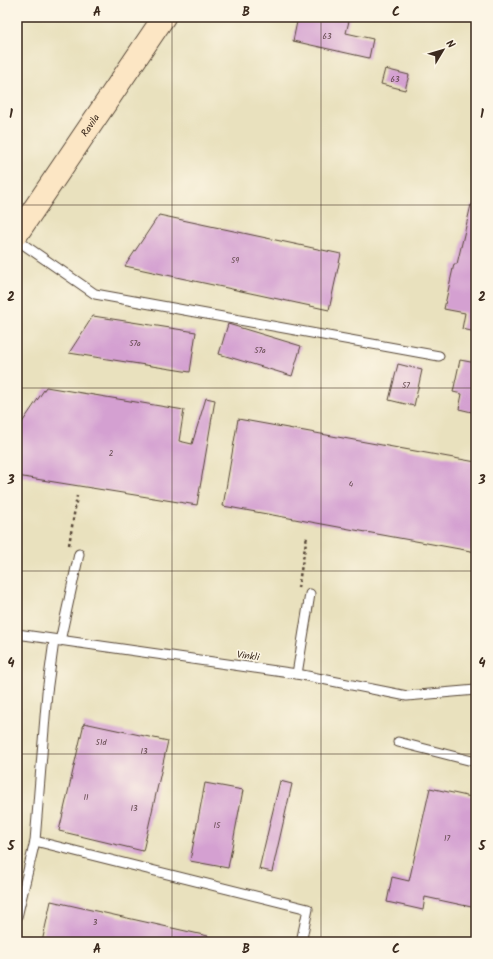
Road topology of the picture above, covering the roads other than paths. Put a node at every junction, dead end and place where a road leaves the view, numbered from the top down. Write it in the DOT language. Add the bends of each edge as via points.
graph roads {
  1 [pos="164,17"];
  2 [pos="17,234"];
  3 [pos="17,240"];
  4 [pos="439,356"];
  5 [pos="79,554"];
  6 [pos="310,594"];
  7 [pos="17,634"];
  8 [pos="57,641"];
  9 [pos="297,674"];
  10 [pos="476,690"];
  11 [pos="398,742"];
  12 [pos="476,762"];
  13 [pos="35,842"];
  14 [pos="17,917"];
  15 [pos="301,942"];
  1 -- 2 [label="street, Ravila"];
  3 -- 4 [label="lane" via="95,294"];
  5 -- 8 [label="lane"];
  6 -- 9 [label="lane"];
  7 -- 8 [label="lane, Vinkli"];
  8 -- 9 [label="lane, Vinkli"];
  8 -- 13 [label="lane" via="47,692"];
  9 -- 10 [label="lane, Vinkli" via="407,696"];
  11 -- 12 [label="lane"];
  13 -- 14 [label="lane"];
  13 -- 15 [label="lane" via="308,909"];
}
